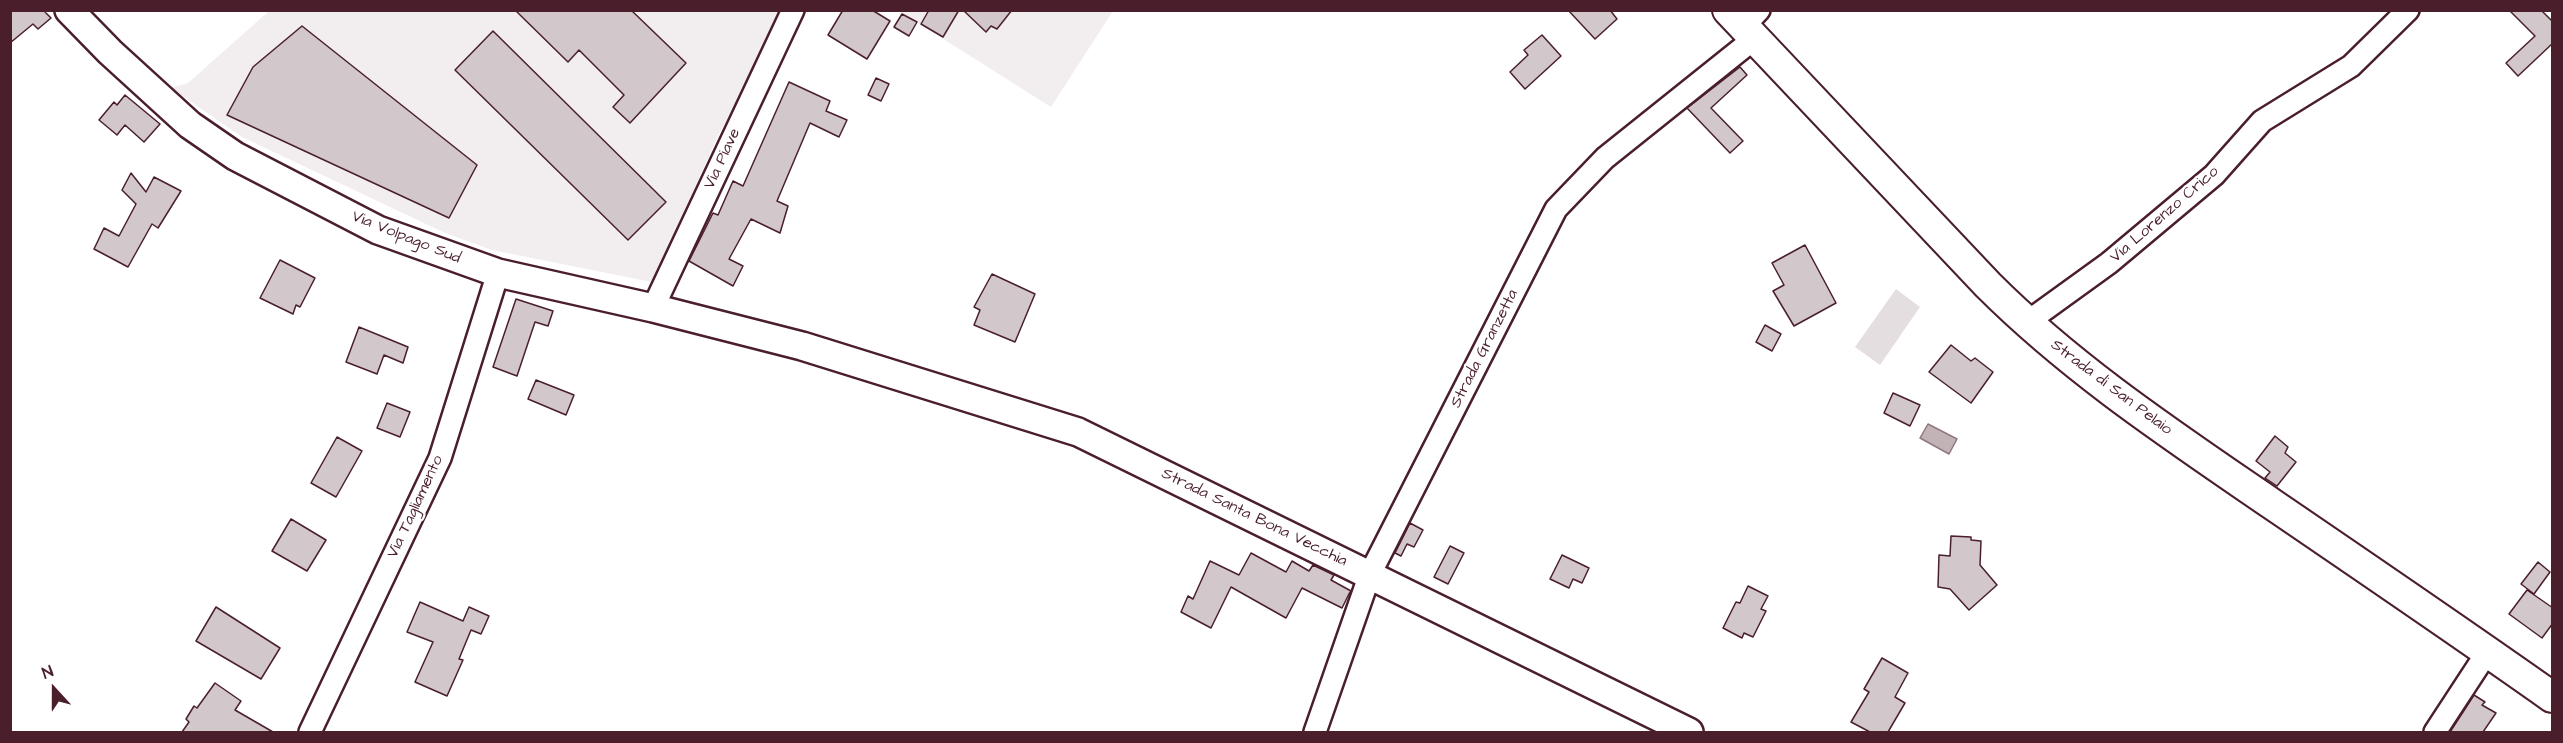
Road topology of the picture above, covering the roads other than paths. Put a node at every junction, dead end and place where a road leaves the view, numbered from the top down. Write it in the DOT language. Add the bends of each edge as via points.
graph roads {
  1 [pos="69,10"];
  2 [pos="793,10"];
  3 [pos="2408,10"];
  4 [pos="1746,21"];
  5 [pos="498,273"];
  6 [pos="652,308"];
  7 [pos="2026,323"];
  8 [pos="802,346"];
  9 [pos="1370,574"];
  10 [pos="2488,651"];
  11 [pos="2553,697"];
  12 [pos="310,732"];
  13 [pos="1316,732"];
  14 [pos="1689,732"];
  15 [pos="2435,732"];
  1 -- 5 [label="street, Via Volpago Sud" via="190,125 235,156 378,230"];
  2 -- 6 [label="street, Via Piave"];
  3 -- 7 [label="street, Via Lorenzo Crico" via="2351,66 2262,121 2214,175 2109,263"];
  4 -- 7 [label="main road, Strada di San Pelaio"];
  4 -- 9 [label="street, Strada Granzetta" via="1556,210"];
  5 -- 6 [label="street, Via Volpago Sud"];
  5 -- 12 [label="street, Via Tagliamento" via="440,458"];
  6 -- 8 [label="street, Via Volpago Sud"];
  7 -- 10 [label="main road, Strada di San Pelaio" via="2159,426"];
  8 -- 9 [label="street, Strada Santa Bona Vecchia" via="1078,432"];
  9 -- 13 [label="street, Strada Granzetta"];
  9 -- 14 [label="street, Strada Santa Bona Vecchia"];
  10 -- 11 [label="main road, Strada di San Pelaio"];
  10 -- 15 [label="street"];
}
